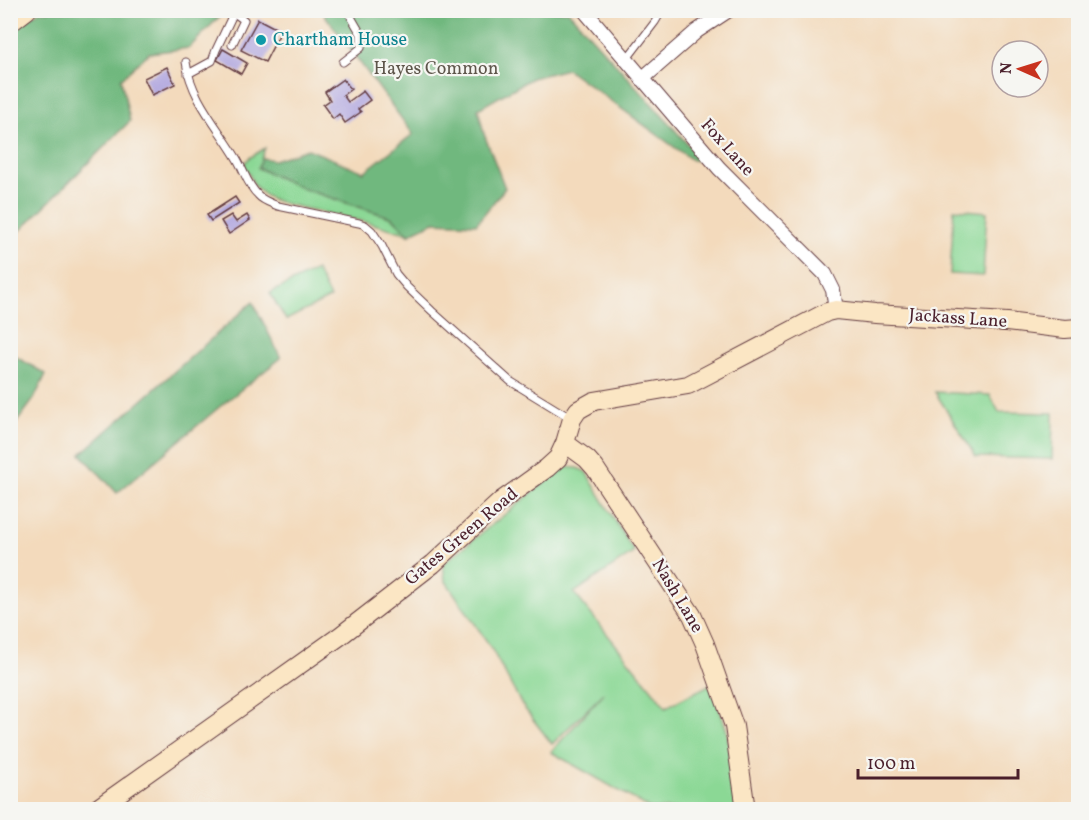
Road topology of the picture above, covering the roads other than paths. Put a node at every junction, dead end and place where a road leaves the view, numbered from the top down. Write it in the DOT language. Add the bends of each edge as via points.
graph roads {
  1 [pos="27,10"];
  2 [pos="347,10"];
  3 [pos="584,10"];
  4 [pos="662,10"];
  5 [pos="729,10"];
  6 [pos="235,12"];
  7 [pos="10,23"];
  8 [pos="232,45"];
  9 [pos="626,60"];
  10 [pos="186,62"];
  11 [pos="343,62"];
  12 [pos="188,74"];
  13 [pos="642,79"];
  14 [pos="836,310"];
  15 [pos="1078,328"];
  16 [pos="572,419"];
  17 [pos="565,443"];
  18 [pos="94,810"];
  19 [pos="746,810"];
  1 -- 7 [label="street"];
  2 -- 11 [label="lane" via="361,34 361,48"];
  3 -- 9 [label="street, Fox Lane"];
  4 -- 9 [label="lane"];
  5 -- 13 [label="street" via="697,31"];
  6 -- 8 [label="lane" via="244,20"];
  6 -- 12 [label="lane" via="212,61"];
  9 -- 13 [label="street, Fox Lane"];
  10 -- 12 [label="lane"];
  12 -- 16 [label="lane" via="198,99 257,195 278,206 369,228 396,274 416,296 510,381"];
  13 -- 14 [label="street, Fox Lane" via="718,168 825,274"];
  14 -- 15 [label="street, Jackass Lane"];
  14 -- 16 [label="street" via="688,385 594,401 578,410"];
  16 -- 17 [label="street, Gates Green Road"];
  17 -- 18 [label="street, Gates Green Road" via="558,458 501,501 433,564 340,636"];
  17 -- 19 [label="street, Nash Lane" via="596,468 692,615 734,726"];
}
